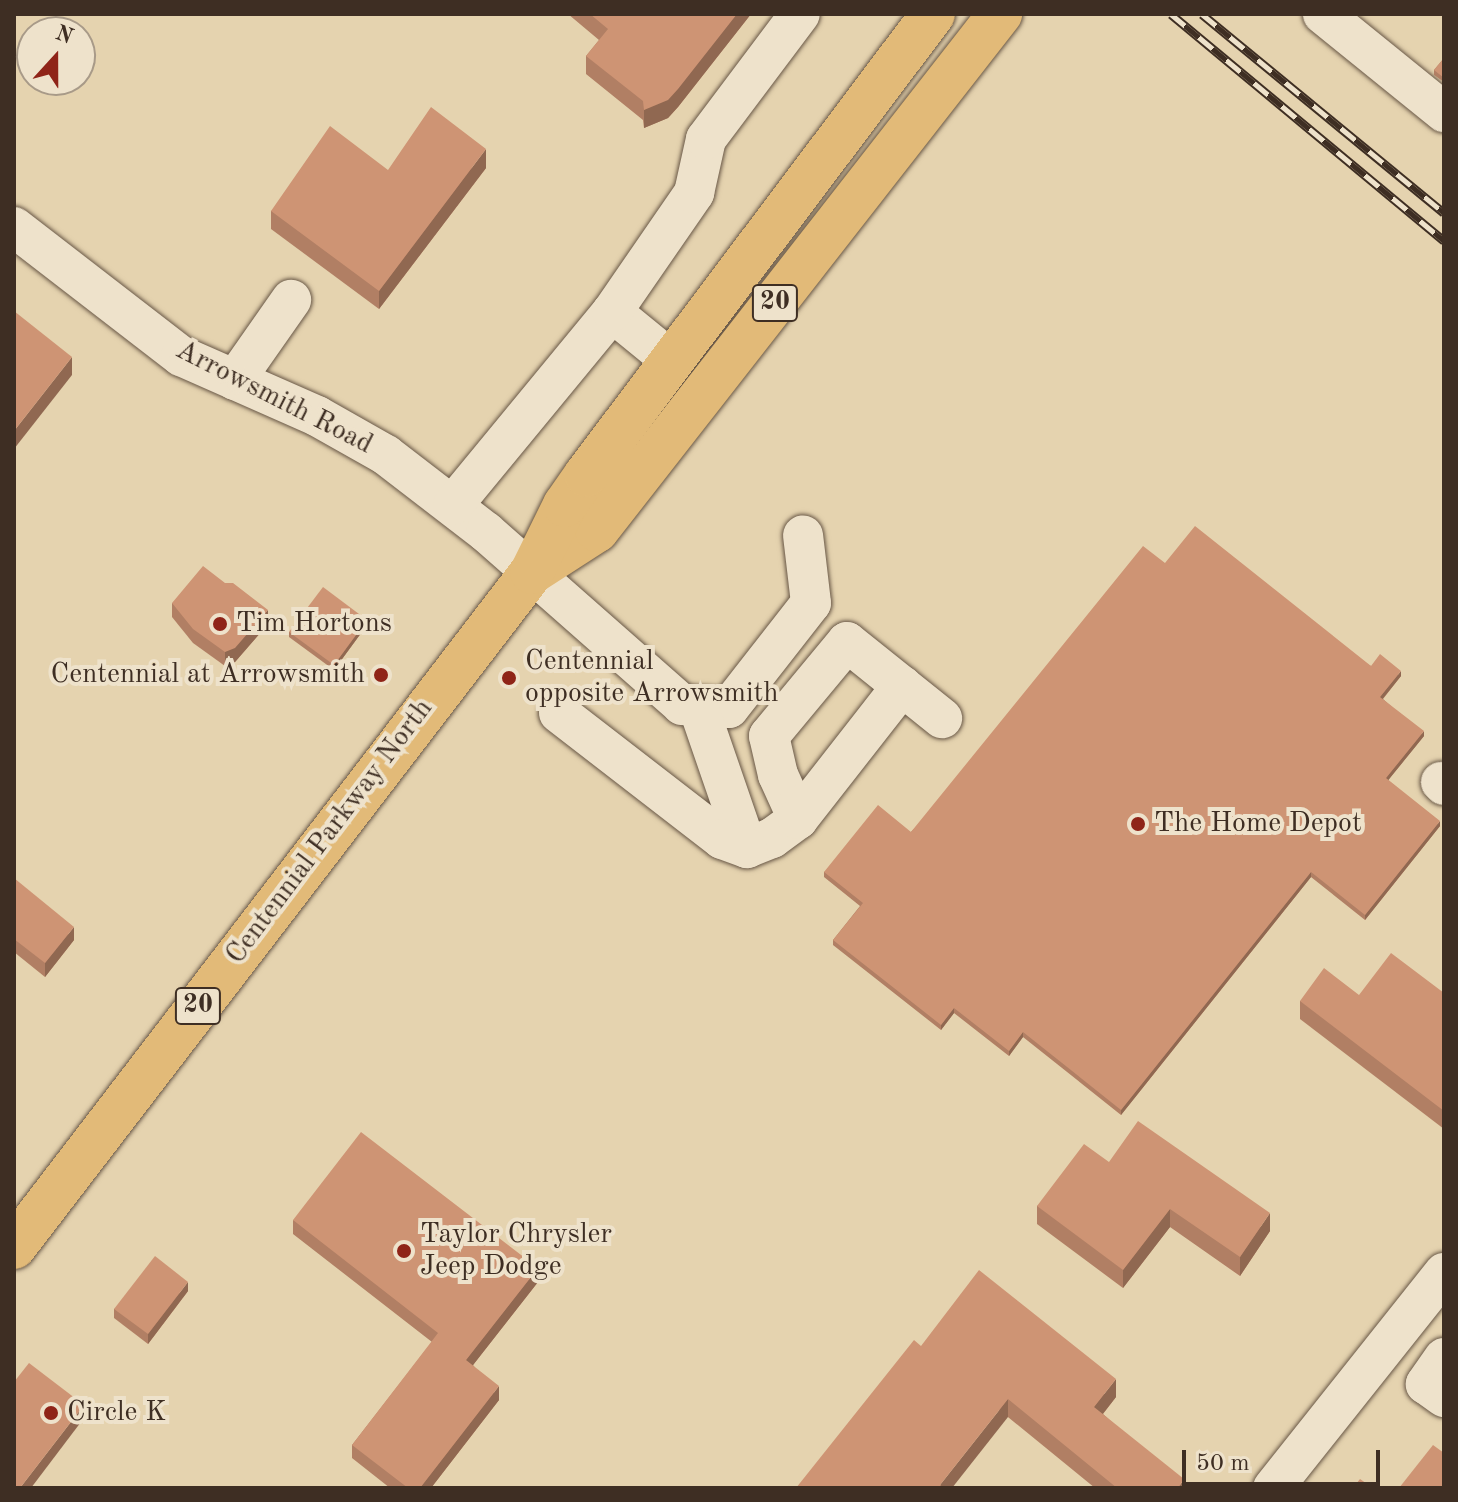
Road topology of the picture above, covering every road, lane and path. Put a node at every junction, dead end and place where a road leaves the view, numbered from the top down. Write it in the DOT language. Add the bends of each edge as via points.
graph roads {
  1 [pos="800,14"];
  2 [pos="933,14"];
  3 [pos="1000,14"];
  4 [pos="1323,14"];
  5 [pos="1444,112"];
  6 [pos="14,227"];
  7 [pos="291,300"];
  8 [pos="612,312"];
  9 [pos="672,361"];
  10 [pos="235,380"];
  11 [pos="453,505"];
  12 [pos="803,535"];
  13 [pos="532,572"];
  14 [pos="902,686"];
  15 [pos="698,706"];
  16 [pos="559,713"];
  17 [pos="942,718"];
  18 [pos="798,819"];
  19 [pos="747,848"];
  20 [pos="14,1247"];
  21 [pos="1444,1273"];
  22 [pos="1407,1320"];
  23 [pos="1444,1351"];
  24 [pos="1444,1358"];
  25 [pos="1444,1397"];
  26 [pos="1273,1488"];
  1 -- 8 [label="street" via="706,139 694,193"];
  2 -- 9 [label="main road, Centennial Parkway North / 20"];
  3 -- 13 [label="main road, Centennial Parkway North / 20" via="597,530"];
  4 -- 5 [label="street"];
  6 -- 10 [label="street, Arrowsmith Road" via="181,356"];
  7 -- 10 [label="street"];
  8 -- 9 [label="street"];
  8 -- 11 [label="street"];
  9 -- 13 [label="main road, Centennial Parkway North / 20" via="565,505"];
  10 -- 11 [label="street, Arrowsmith Road" via="317,416 386,455"];
  11 -- 13 [label="street, Arrowsmith Road"];
  12 -- 15 [label="street" via="811,603 729,708"];
  13 -- 15 [label="street, Arrowsmith Road" via="646,676 682,705"];
  13 -- 20 [label="main road, Centennial Parkway North / 20"];
  14 -- 17 [label="street"];
  14 -- 18 [label="street"];
  14 -- 18 [label="street" via="847,642 769,736 778,775"];
  15 -- 19 [label="street"];
  16 -- 19 [label="street" via="722,839"];
  18 -- 19 [label="street"];
  21 -- 22 [label="street"];
  22 -- 23 [label="street"];
  22 -- 26 [label="street"];
  24 -- 25 [label="street" via="1426,1384"];
}
